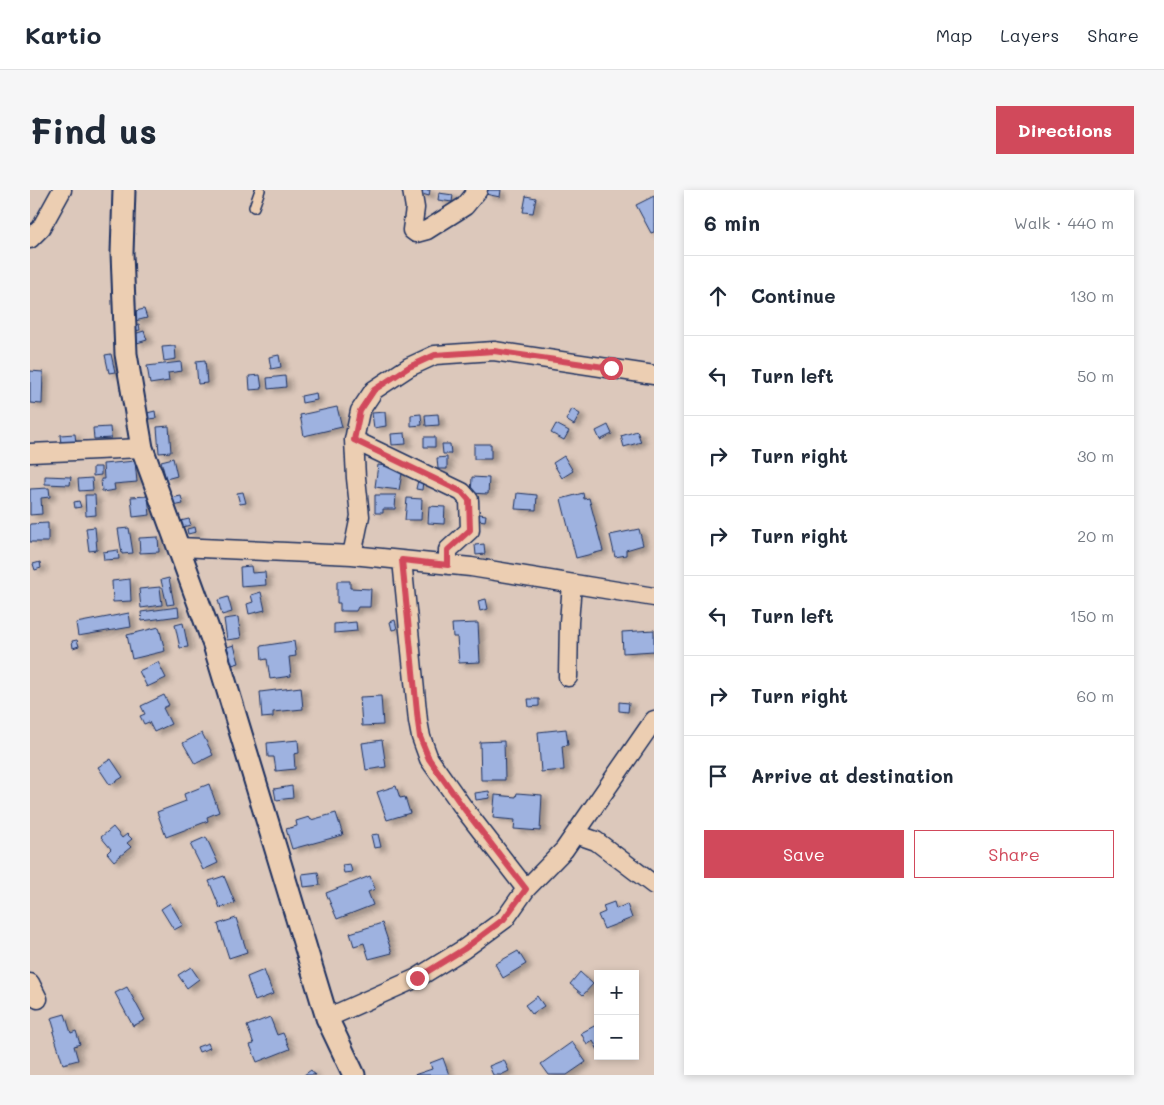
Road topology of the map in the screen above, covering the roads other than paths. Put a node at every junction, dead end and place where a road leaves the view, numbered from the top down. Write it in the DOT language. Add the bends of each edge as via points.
graph roads {
  1 [pos="62,190"];
  2 [pos="124,190"];
  3 [pos="260,190"];
  4 [pos="412,190"];
  5 [pos="478,190"];
  6 [pos="254,207"];
  7 [pos="30,239"];
  8 [pos="654,375"];
  9 [pos="354,440"];
  10 [pos="142,448"];
  11 [pos="30,453"];
  12 [pos="179,547"];
  13 [pos="352,555"];
  14 [pos="402,560"];
  15 [pos="448,565"];
  16 [pos="572,584"];
  17 [pos="654,597"];
  18 [pos="568,677"];
  19 [pos="653,725"];
  20 [pos="576,834"];
  21 [pos="654,885"];
  22 [pos="526,889"];
  23 [pos="30,983"];
  24 [pos="38,999"];
  25 [pos="327,1018"];
  26 [pos="354,1075"];
  1 -- 7 [label="street" via="42,228"];
  2 -- 10 [label="street" via="122,253 126,354"];
  3 -- 6 [label="lane"];
  4 -- 5 [label="street" via="415,208 412,230 416,233 427,230 465,206"];
  8 -- 9 [label="street" via="494,351 435,355 409,367 374,390 360,411"];
  9 -- 13 [label="street" via="360,516"];
  9 -- 15 [label="street" via="462,492 469,500 470,530 448,550"];
  10 -- 11 [label="street"];
  10 -- 12 [label="street"];
  12 -- 13 [label="street"];
  12 -- 25 [label="street" via="214,645"];
  13 -- 14 [label="street"];
  14 -- 15 [label="street"];
  14 -- 22 [label="street" via="420,737 429,759"];
  15 -- 16 [label="street"];
  16 -- 17 [label="street"];
  16 -- 18 [label="street"];
  19 -- 20 [label="street"];
  20 -- 21 [label="street" via="596,841"];
  20 -- 22 [label="street"];
  22 -- 25 [label="street" via="504,919 464,949 417,978"];
  23 -- 24 [label="street"];
  25 -- 26 [label="street"];
}
